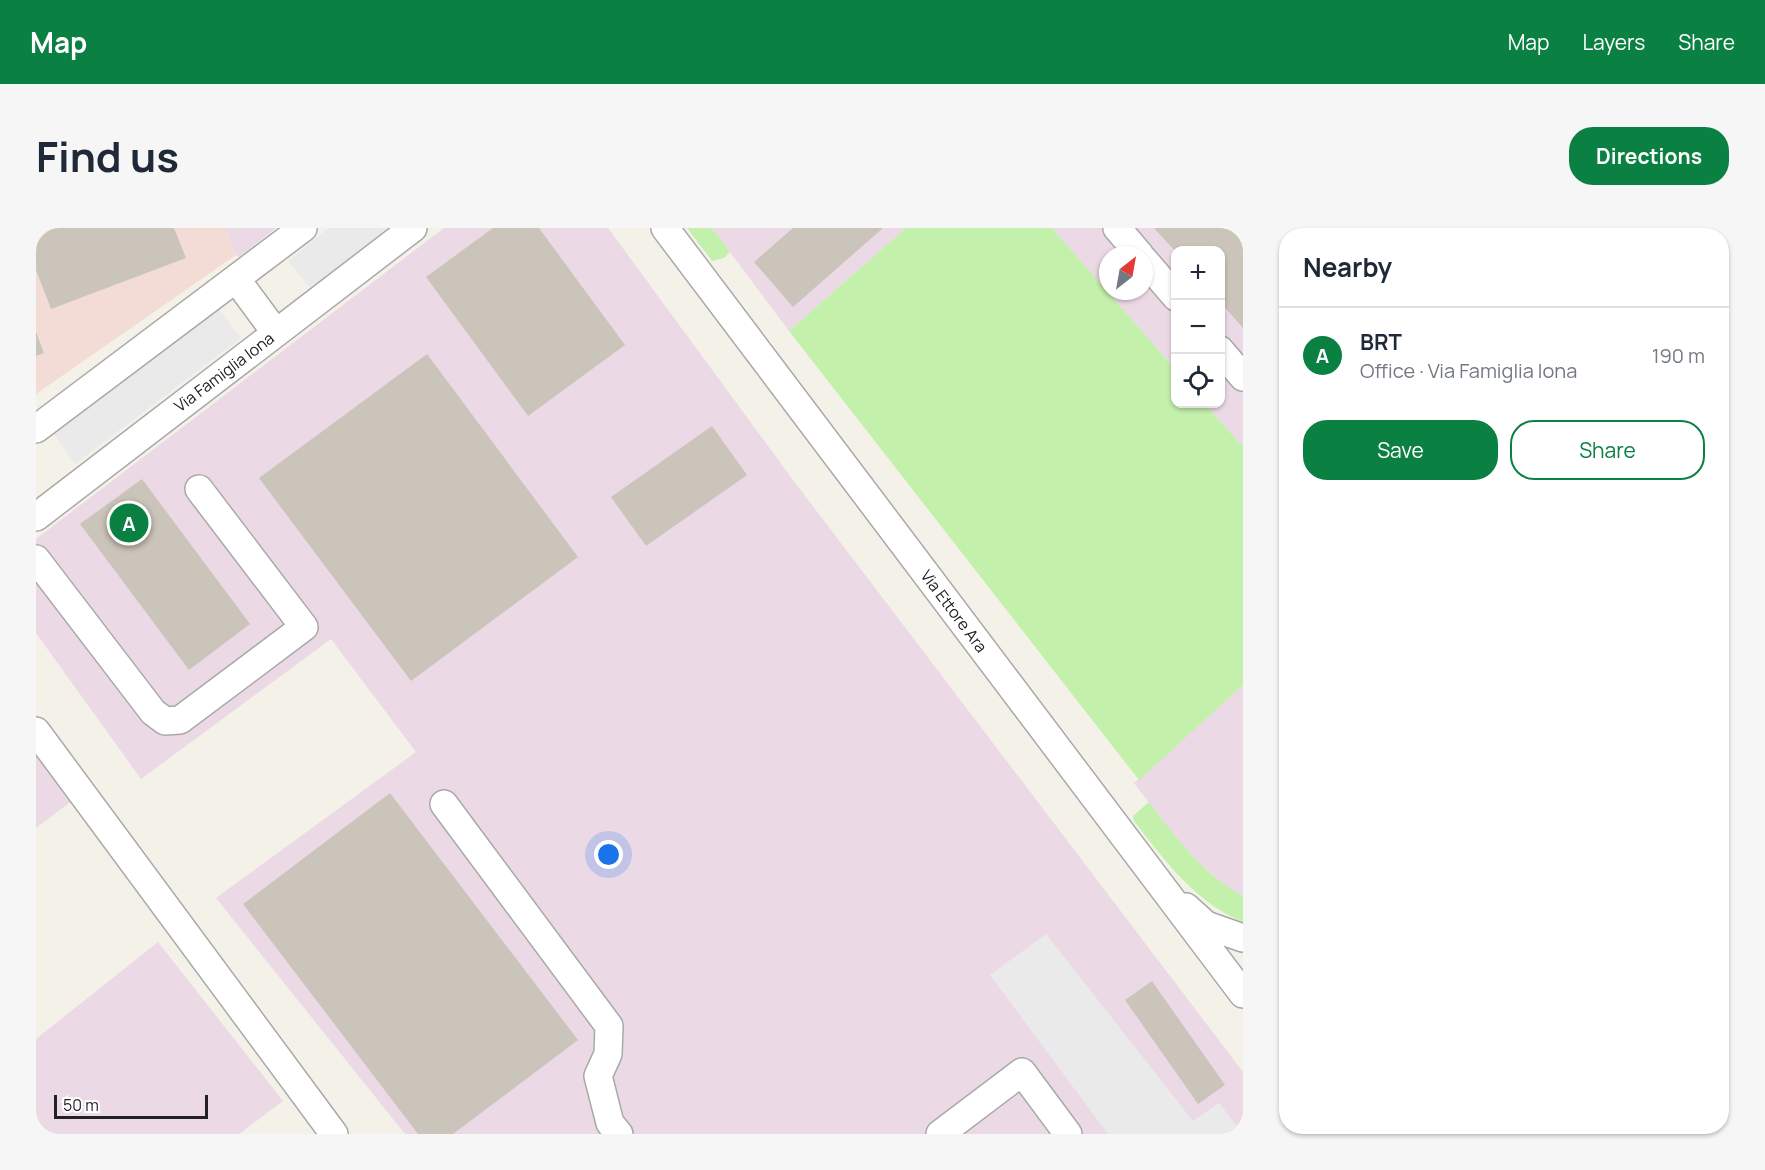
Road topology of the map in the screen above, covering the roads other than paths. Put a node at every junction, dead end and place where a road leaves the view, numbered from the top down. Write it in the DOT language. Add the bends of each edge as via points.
graph roads {
  1 [pos="303,228"];
  2 [pos="413,228"];
  3 [pos="665,228"];
  4 [pos="1117,228"];
  5 [pos="1132,246"];
  6 [pos="1153,270"];
  7 [pos="236,279"];
  8 [pos="1171,291"];
  9 [pos="276,333"];
  10 [pos="1224,354"];
  11 [pos="1243,377"];
  12 [pos="36,429"];
  13 [pos="199,489"];
  14 [pos="36,516"];
  15 [pos="36,559"];
  16 [pos="36,731"];
  17 [pos="444,804"];
  18 [pos="1155,881"];
  19 [pos="1243,938"];
  20 [pos="1243,994"];
  21 [pos="334,1134"];
  22 [pos="619,1134"];
  23 [pos="940,1134"];
  24 [pos="1068,1134"];
  1 -- 7 [label="street"];
  2 -- 9 [label="street, Via Famiglia Iona"];
  3 -- 18 [label="street, Via Ettore Ara"];
  4 -- 5 [label="street"];
  6 -- 8 [label="street"];
  7 -- 9 [label="street"];
  7 -- 12 [label="street"];
  9 -- 14 [label="street, Via Famiglia Iona"];
  10 -- 11 [label="street"];
  13 -- 15 [label="street" via="304,627 180,720 165,721 153,712"];
  16 -- 21 [label="street"];
  17 -- 22 [label="street" via="609,1026 608,1054 598,1076 610,1123"];
  18 -- 19 [label="street" via="1206,925"];
  18 -- 20 [label="street, Via Ettore Ara"];
  23 -- 24 [label="street" via="1022,1072"];
}
